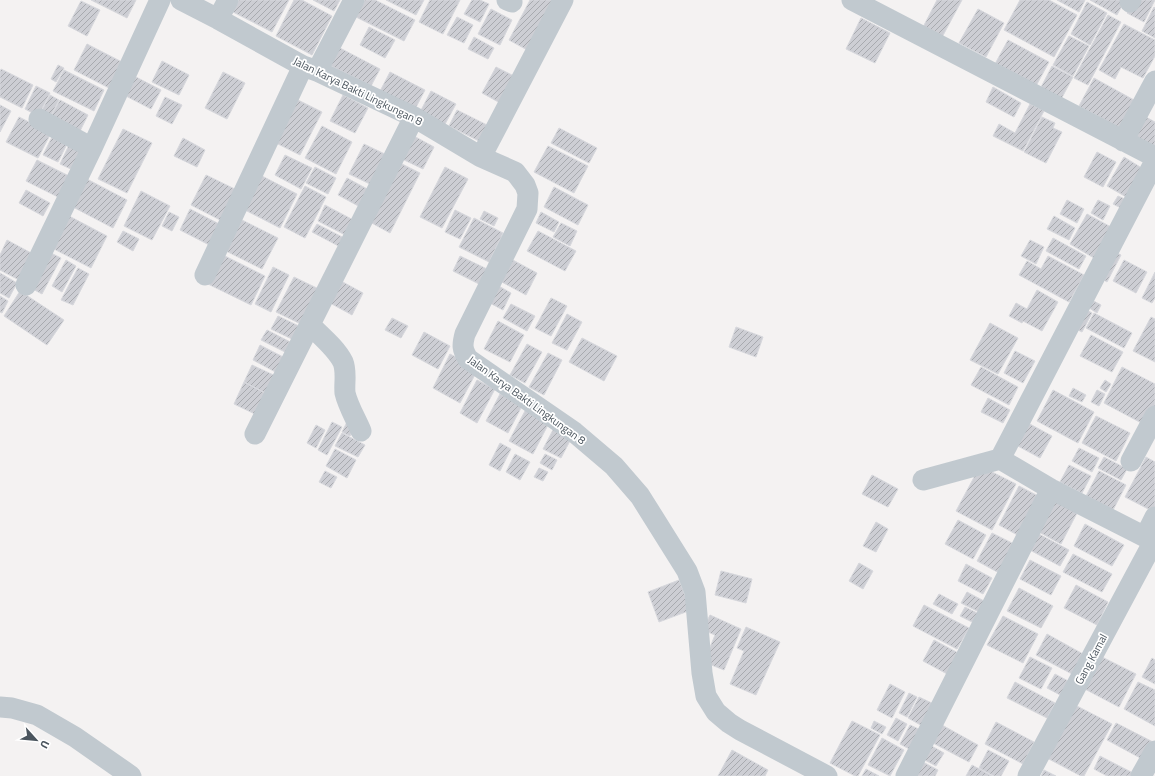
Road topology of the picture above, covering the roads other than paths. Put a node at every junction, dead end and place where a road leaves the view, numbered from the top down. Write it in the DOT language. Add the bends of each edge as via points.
graph roads {
  1 [pos="160,0"];
  2 [pos="181,0"];
  3 [pos="228,0"];
  4 [pos="354,0"];
  5 [pos="563,0"];
  6 [pos="852,0"];
  7 [pos="218,18"];
  8 [pos="310,68"];
  9 [pos="1155,82"];
  10 [pos="414,117"];
  11 [pos="39,119"];
  12 [pos="1123,141"];
  13 [pos="92,148"];
  14 [pos="481,156"];
  15 [pos="1155,157"];
  16 [pos="1155,161"];
  17 [pos="205,275"];
  18 [pos="26,285"];
  19 [pos="310,325"];
  20 [pos="1155,416"];
  21 [pos="361,431"];
  22 [pos="255,434"];
  23 [pos="1000,458"];
  24 [pos="1131,461"];
  25 [pos="923,480"];
  26 [pos="1051,490"];
  27 [pos="1155,518"];
  28 [pos="1151,540"];
  29 [pos="0,707"];
  30 [pos="1155,751"];
  31 [pos="131,776"];
  32 [pos="827,776"];
  33 [pos="906,776"];
  34 [pos="1028,776"];
  35 [pos="1140,776"];
  1 -- 13 [label="street"];
  2 -- 7 [label="street, Jalan Karya Bakti Lingkungan 8"];
  3 -- 7 [label="street"];
  4 -- 8 [label="street"];
  5 -- 14 [label="street"];
  6 -- 12 [label="street"];
  7 -- 8 [label="street, Jalan Karya Bakti Lingkungan 8"];
  8 -- 10 [label="street, Jalan Karya Bakti Lingkungan 8"];
  8 -- 17 [label="street"];
  9 -- 12 [label="street"];
  10 -- 14 [label="street, Jalan Karya Bakti Lingkungan 8"];
  10 -- 19 [label="street"];
  11 -- 13 [label="street"];
  12 -- 15 [label="street"];
  13 -- 18 [label="street"];
  14 -- 32 [label="street, Jalan Karya Bakti Lingkungan 8" via="515,172 528,193 527,209 464,334 464,353 468,359 574,432 614,466 640,496 687,571 695,592 706,696 716,712 740,730"];
  16 -- 23 [label="street"];
  19 -- 21 [label="street" via="343,363 345,393"];
  19 -- 22 [label="street"];
  20 -- 24 [label="street"];
  23 -- 25 [label="street"];
  23 -- 26 [label="street"];
  26 -- 28 [label="street"];
  26 -- 33 [label="street"];
  27 -- 28 [label="street, Gang Kamal"];
  28 -- 34 [label="street, Gang Kamal"];
  29 -- 31 [label="street" via="37,715 76,737"];
  30 -- 35 [label="street"];
}
